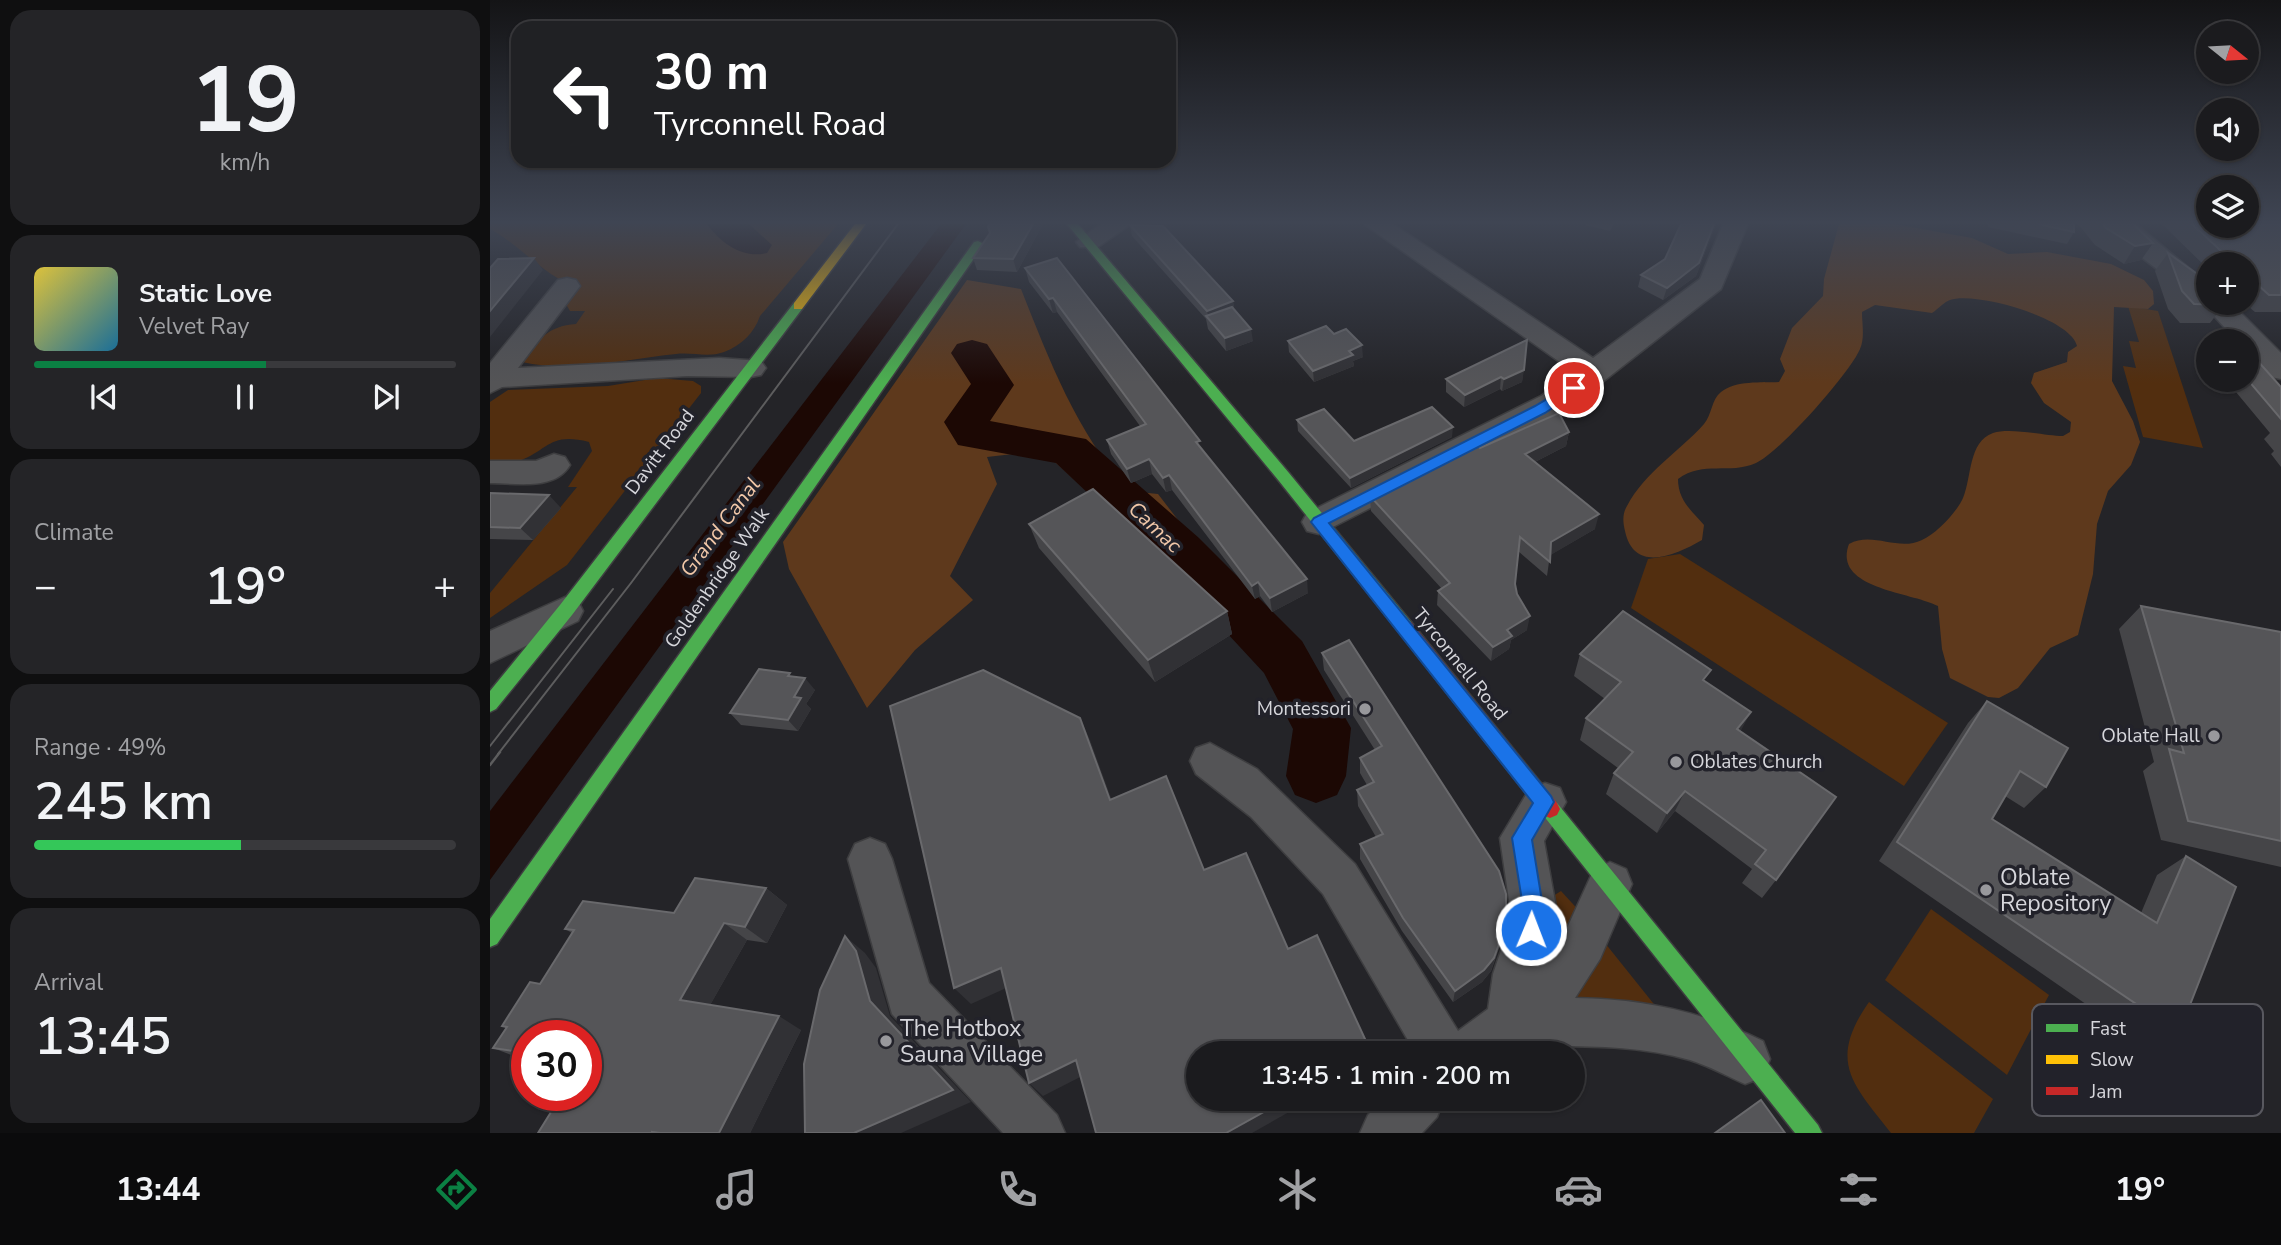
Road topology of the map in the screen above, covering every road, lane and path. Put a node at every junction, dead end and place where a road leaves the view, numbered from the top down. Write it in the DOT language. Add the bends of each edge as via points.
graph roads {
  1 [pos="820,277"];
  2 [pos="955,277"];
  3 [pos="1117,277"];
  4 [pos="1454,277"];
  5 [pos="1714,277"];
  6 [pos="567,286"];
  7 [pos="2228,315"];
  8 [pos="751,368"];
  9 [pos="2281,370"];
  10 [pos="1595,373"];
  11 [pos="492,381"];
  12 [pos="554,466"];
  13 [pos="490,472"];
  14 [pos="1319,522"];
  15 [pos="566,610"];
  16 [pos="490,648"];
  17 [pos="490,703"];
  18 [pos="1210,761"];
  19 [pos="1545,802"];
  20 [pos="870,859"];
  21 [pos="1610,884"];
  22 [pos="490,937"];
  23 [pos="1510,1022"];
  24 [pos="1436,1041"];
  25 [pos="1484,1041"];
  26 [pos="1757,1066"];
  27 [pos="1407,1111"];
  28 [pos="1039,1133"];
  29 [pos="1386,1133"];
  30 [pos="1810,1133"];
  1 -- 8 [label="main road, Davitt Road"];
  2 -- 22 [label="main road, Goldenbridge Walk"];
  3 -- 14 [label="main road, Tyrconnell Road"];
  4 -- 10 [label="street"];
  5 -- 10 [label="street"];
  6 -- 11 [label="street"];
  7 -- 9 [label="street"];
  8 -- 11 [label="street" via="666,365"];
  8 -- 15 [label="main road, Davitt Road"];
  10 -- 14 [label="street" via="1552,403"];
  12 -- 13 [label="street" via="541,472"];
  14 -- 19 [label="main road, Tyrconnell Road"];
  15 -- 16 [label="street"];
  15 -- 17 [label="main road, Davitt Road"];
  18 -- 24 [label="street" via="1266,803 1339,879"];
  19 -- 21 [label="main road, Tyrconnell Road"];
  19 -- 23 [label="street" via="1522,838 1533,907"];
  20 -- 28 [label="street" via="909,998"];
  21 -- 23 [label="street" via="1563,976"];
  21 -- 26 [label="main road, Tyrconnell Road"];
  23 -- 25 [label="street"];
  23 -- 26 [label="street" via="1660,1028 1696,1037"];
  26 -- 30 [label="main road, Tyrconnell Road"];
  27 -- 29 [label="street"];
}
